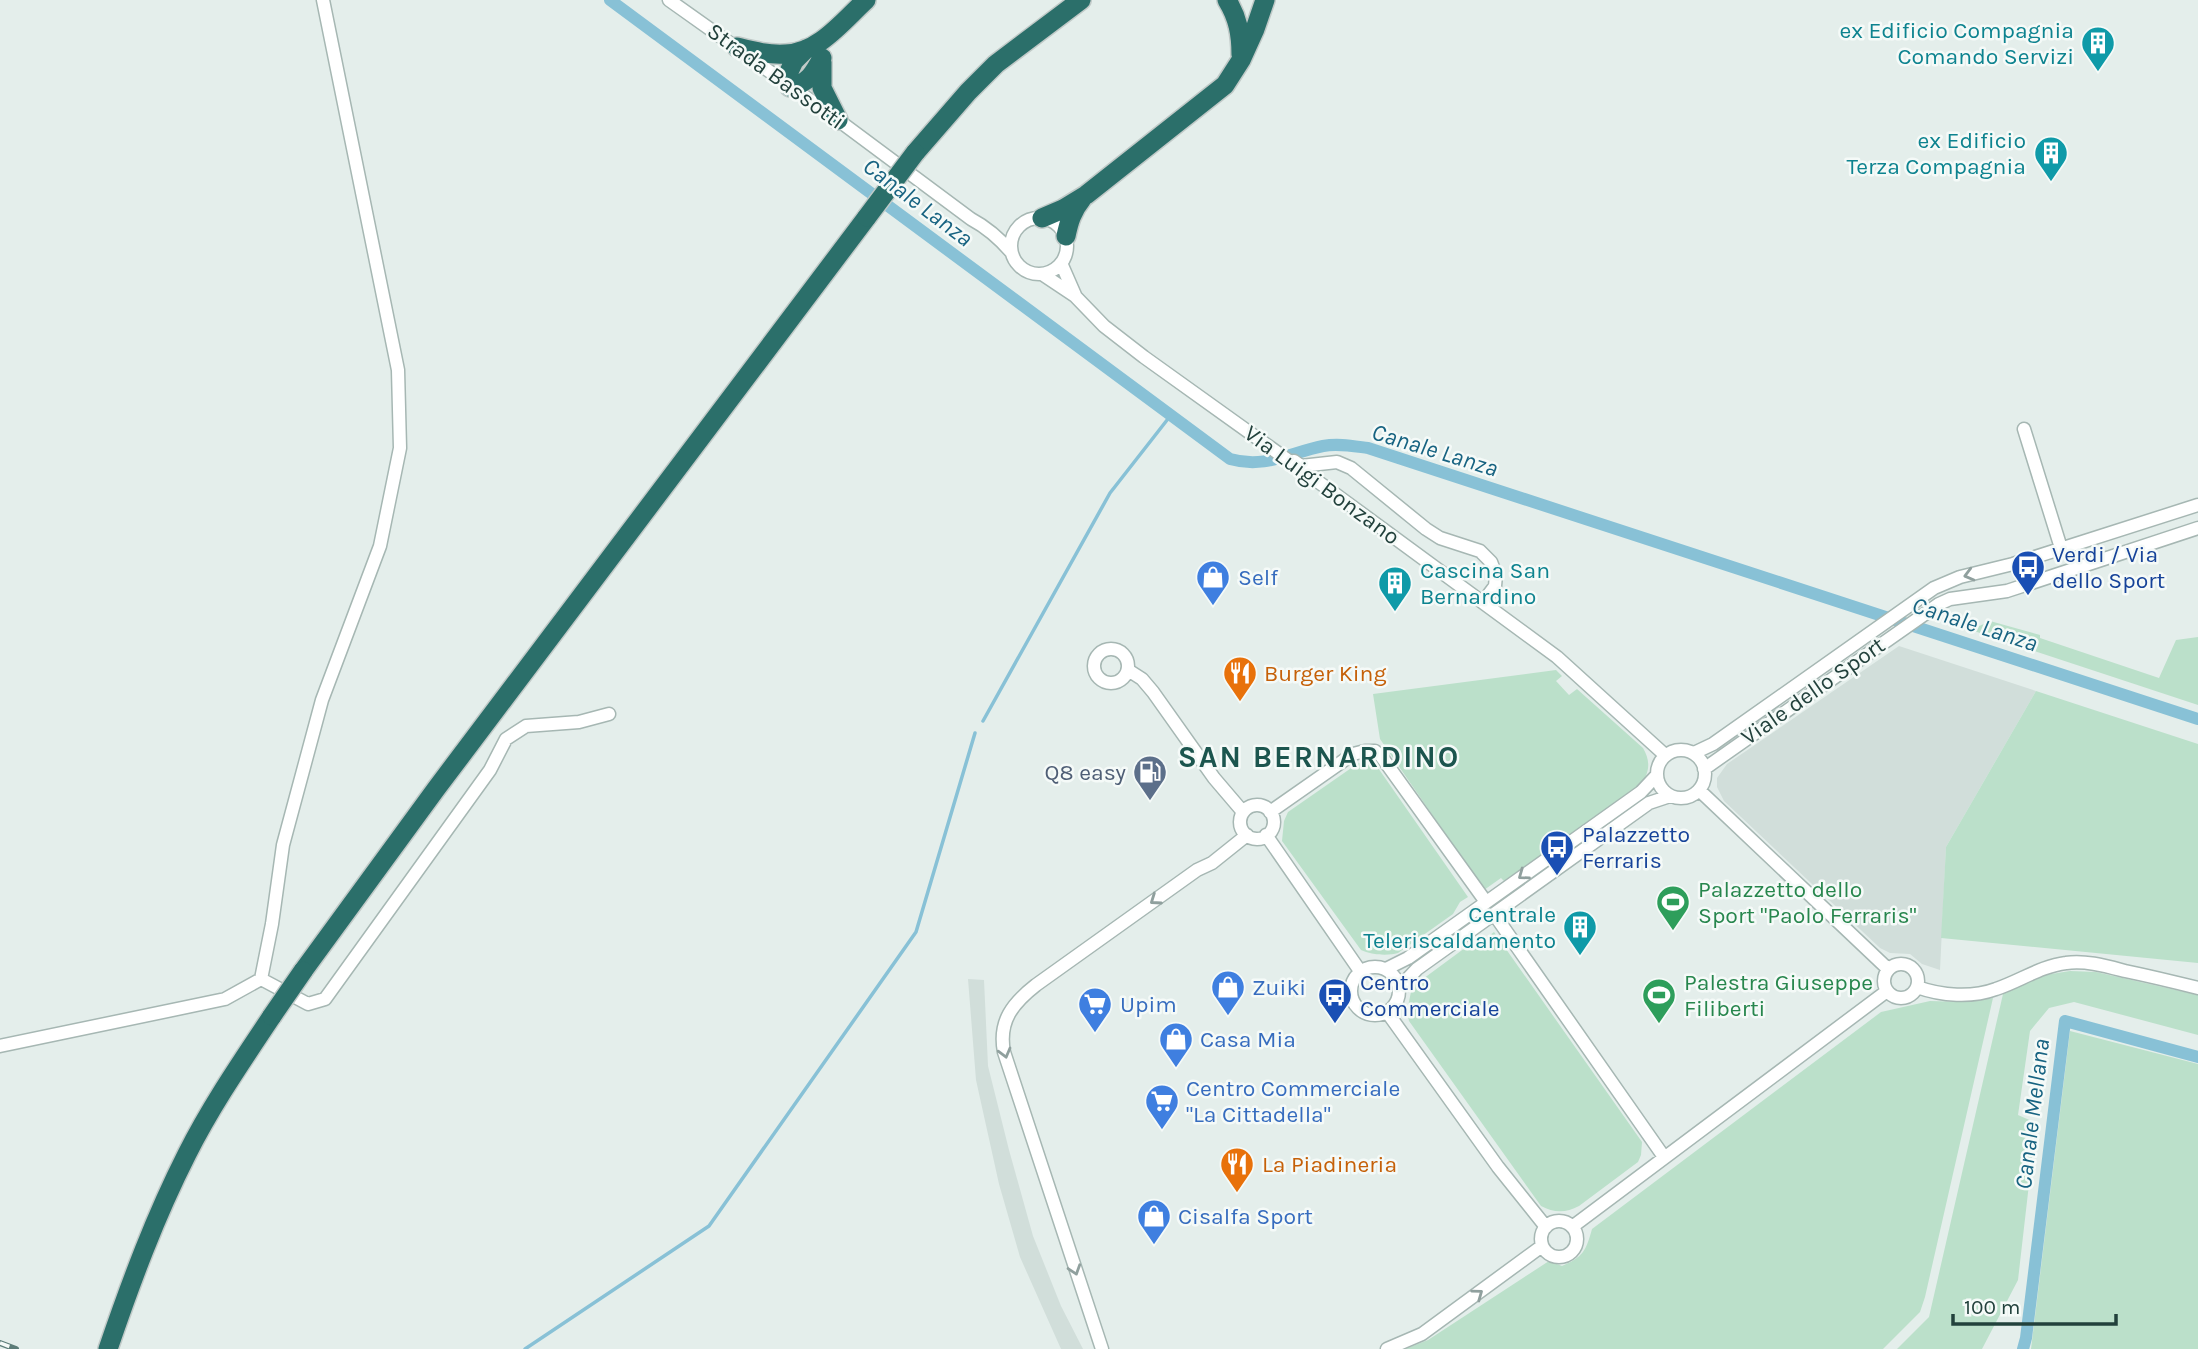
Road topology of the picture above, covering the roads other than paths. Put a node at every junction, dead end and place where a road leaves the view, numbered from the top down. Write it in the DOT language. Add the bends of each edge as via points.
graph roads {
  1 [pos="323,0"];
  2 [pos="669,0"];
  3 [pos="866,0"];
  4 [pos="1059,0"];
  5 [pos="1081,0"];
  6 [pos="1097,0"];
  7 [pos="1227,0"];
  8 [pos="1265,0"];
  9 [pos="737,47"];
  10 [pos="815,53"];
  11 [pos="1241,60"];
  12 [pos="790,87"];
  13 [pos="968,92"];
  14 [pos="838,120"];
  15 [pos="1086,195"];
  16 [pos="1042,218"];
  17 [pos="1022,223"];
  18 [pos="984,226"];
  19 [pos="1066,236"];
  20 [pos="1012,254"];
  21 [pos="1062,263"];
  22 [pos="1042,274"];
  23 [pos="1075,296"];
  24 [pos="1251,421"];
  25 [pos="2024,429"];
  26 [pos="2198,505"];
  27 [pos="2151,520"];
  28 [pos="2198,528"];
  29 [pos="2160,542"];
  30 [pos="2061,548"];
  31 [pos="2013,564"];
  32 [pos="2020,587"];
  33 [pos="1483,602"];
  34 [pos="1128,670"];
  35 [pos="609,714"];
  36 [pos="1694,753"];
  37 [pos="1665,755"];
  38 [pos="1704,769"];
  39 [pos="1656,776"];
  40 [pos="1699,790"];
  41 [pos="1670,796"];
  42 [pos="1243,812"];
  43 [pos="1270,812"];
  44 [pos="1247,835"];
  45 [pos="1266,835"];
  46 [pos="1486,902"];
  47 [pos="1494,914"];
  48 [pos="1888,968"];
  49 [pos="1386,969"];
  50 [pos="1360,971"];
  51 [pos="261,979"];
  52 [pos="1917,987"];
  53 [pos="1399,988"];
  54 [pos="2198,988"];
  55 [pos="1887,990"];
  56 [pos="1387,1012"];
  57 [pos="0,1046"];
  58 [pos="1664,1157"];
  59 [pos="1546,1227"];
  60 [pos="1572,1227"];
  61 [pos="1542,1246"];
  62 [pos="108,1349"];
  63 [pos="1102,1349"];
  64 [pos="1387,1349"];
  1 -- 51 [label="street" via="398,370 400,448 380,546 322,700 283,845"];
  2 -- 9 [label="street, Strada Bassotti"];
  3 -- 10 [label="highway"];
  4 -- 13 [label="highway" via="998,49 973,76"];
  5 -- 13 [label="highway" via="996,64"];
  6 -- 13 [label="highway"];
  7 -- 11 [label="highway" via="1241,31"];
  8 -- 11 [label="highway"];
  9 -- 10 [label="highway" via="764,53"];
  9 -- 12 [label="street, Strada Bassotti"];
  10 -- 12 [label="highway" via="814,75 802,85"];
  10 -- 14 [label="highway" via="822,88"];
  11 -- 15 [label="highway" via="1225,85"];
  12 -- 14 [label="street, Strada Bassotti"];
  13 -- 62 [label="highway, bridge" via="915,153 436,789 272,1016 187,1153 154,1222"];
  14 -- 18 [label="street, Strada Bassotti"];
  15 -- 16 [label="highway"];
  15 -- 19 [label="highway" via="1075,207"];
  16 -- 17 [label="street"];
  16 -- 19 [label="street" via="1057,224"];
  17 -- 18 [label="street"];
  17 -- 20 [label="street" via="1012,237"];
  18 -- 20 [label="street, Strada Bassotti"];
  19 -- 21 [label="street"];
  20 -- 22 [label="street" via="1023,269"];
  21 -- 22 [label="street"];
  21 -- 23 [label="street, Via Luigi Bonzano"];
  22 -- 23 [label="street, Via Luigi Bonzano"];
  23 -- 33 [label="street, Via Luigi Bonzano" via="1143,358"];
  24 -- 33 [label="street" via="1255,434 1301,466 1337,462 1351,468 1426,529 1480,551 1492,562 1496,575 1495,586"];
  25 -- 30 [label="street"];
  26 -- 27 [label="street, Viale dello Sport"];
  27 -- 29 [label="street"];
  27 -- 30 [label="street, Viale dello Sport"];
  28 -- 29 [label="street, Viale dello Sport"];
  29 -- 32 [label="street, Viale dello Sport"];
  30 -- 31 [label="street, Viale dello Sport"];
  31 -- 32 [label="street"];
  31 -- 36 [label="street, Viale dello Sport, one-way" via="1934,588"];
  32 -- 38 [label="street, Viale dello Sport" via="1950,599 1922,614"];
  33 -- 37 [label="street, Via Luigi Bonzano" via="1557,657"];
  34 -- 42 [label="street" via="1153,692"];
  35 -- 51 [label="street" via="579,722 526,726 506,739 490,770 326,999 308,1004"];
  36 -- 37 [label="street" via="1679,750"];
  36 -- 38 [label="street"];
  37 -- 39 [label="street"];
  38 -- 40 [label="street"];
  39 -- 41 [label="street"];
  39 -- 46 [label="street, one-way" via="1641,792"];
  40 -- 41 [label="street" via="1685,798"];
  40 -- 48 [label="street"];
  41 -- 47 [label="street" via="1649,803"];
  42 -- 43 [label="street" via="1257,805"];
  42 -- 44 [label="street" via="1240,821"];
  43 -- 45 [label="street" via="1272,827"];
  43 -- 46 [label="street" via="1353,754 1375,751"];
  44 -- 45 [label="street" via="1256,839"];
  44 -- 63 [label="street, one-way" via="1036,985 1012,1006 1005,1023 1004,1052"];
  45 -- 50 [label="street"];
  46 -- 49 [label="street"];
  47 -- 53 [label="street" via="1417,969"];
  47 -- 58 [label="street"];
  48 -- 52 [label="street" via="1899,963 1910,966 1918,975"];
  48 -- 55 [label="street"];
  49 -- 50 [label="street"];
  49 -- 53 [label="street"];
  50 -- 56 [label="street" via="1350,987 1354,1004 1369,1014"];
  51 -- 57 [label="street" via="225,999"];
  52 -- 54 [label="street" via="1963,995 1981,993 2068,962 2096,964"];
  52 -- 55 [label="street" via="1906,997 1895,997"];
  53 -- 56 [label="street" via="1396,1002"];
  55 -- 58 [label="street"];
  56 -- 59 [label="street"];
  58 -- 60 [label="street"];
  59 -- 60 [label="street" via="1562,1221"];
  59 -- 61 [label="street"];
  60 -- 61 [label="street" via="1576,1242 1566,1255 1555,1256"];
  64 -- 61 [label="street, one-way" via="1422,1334"];
}
